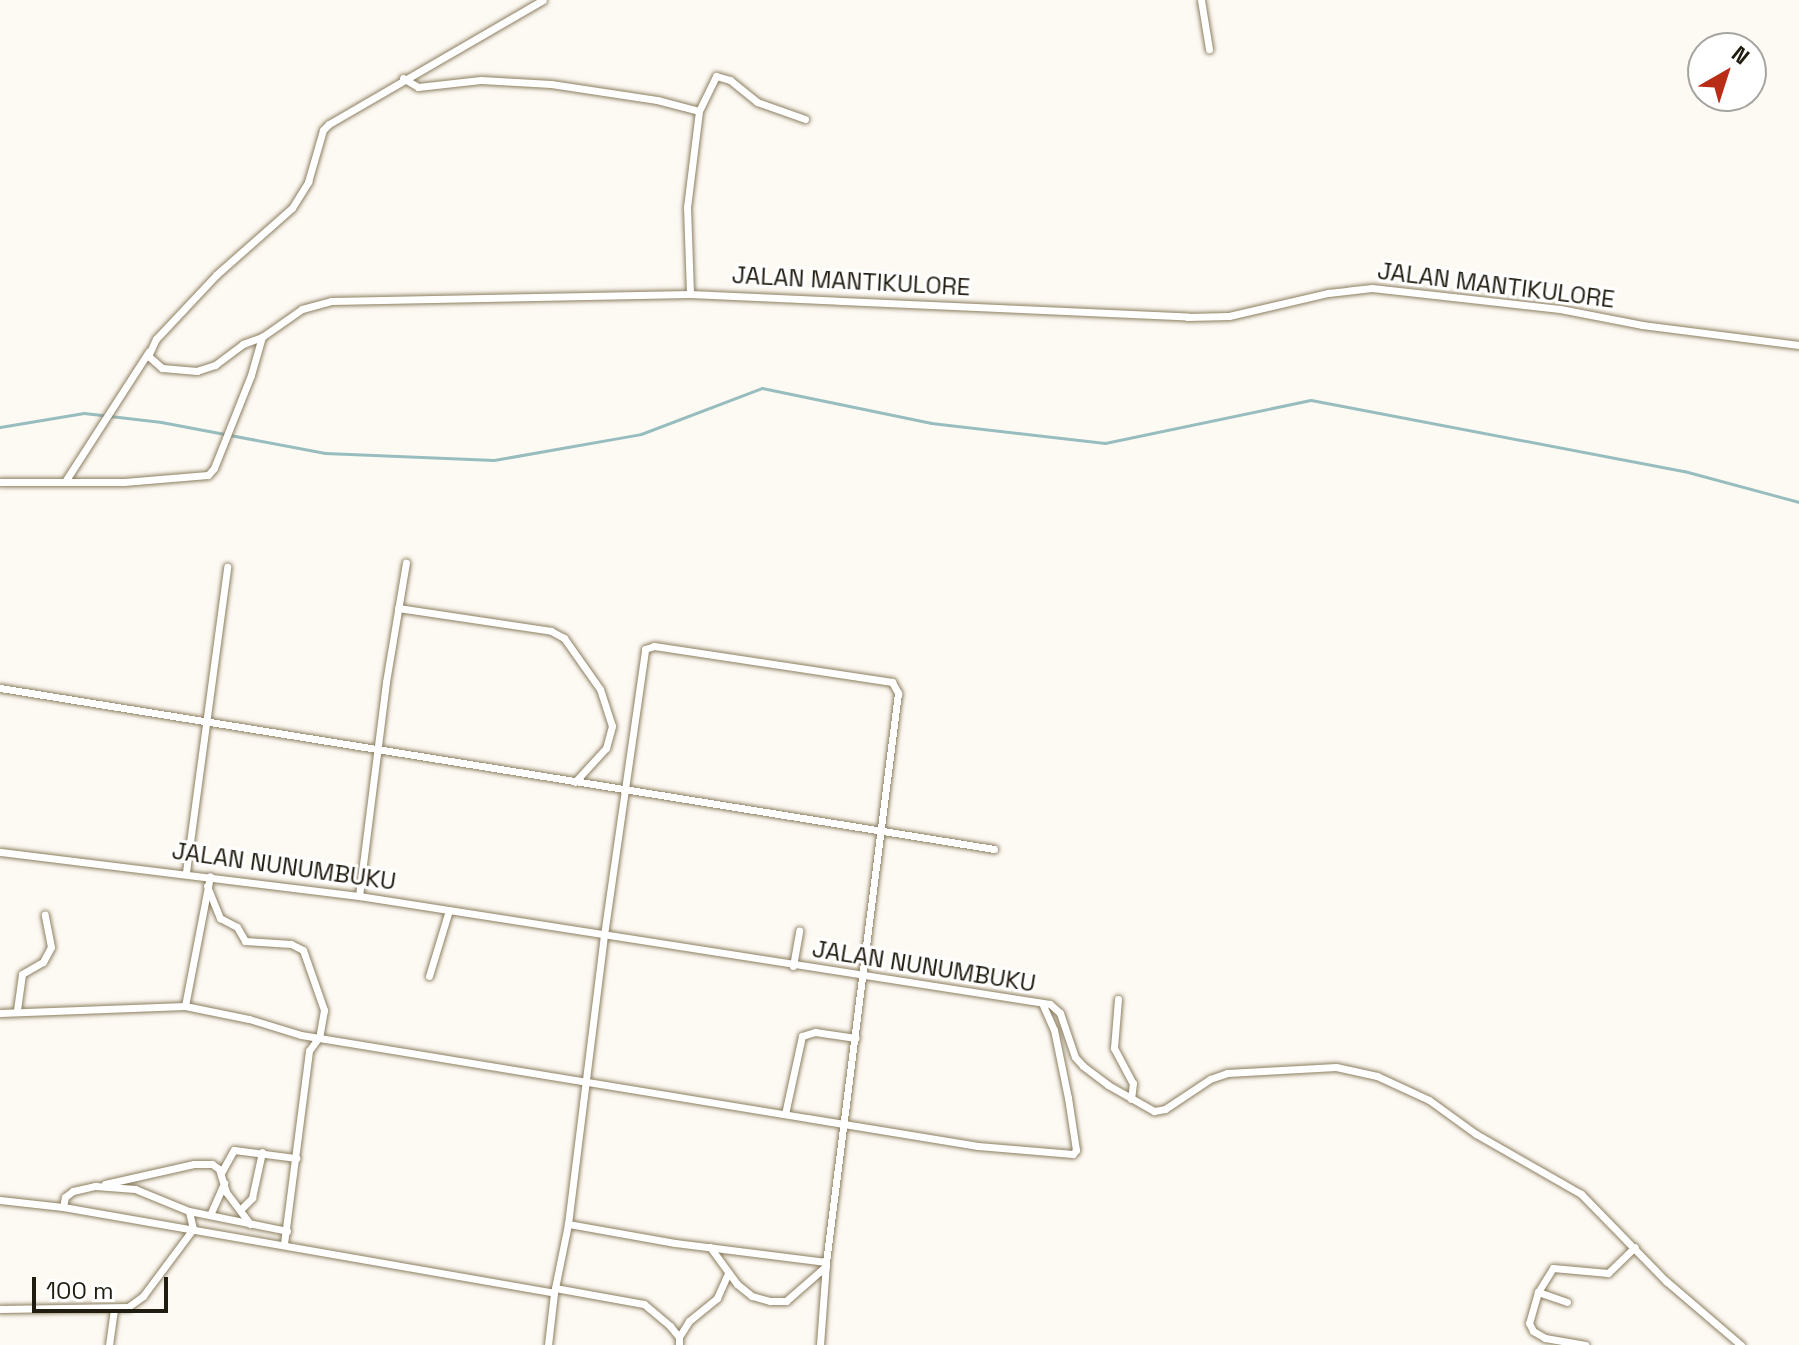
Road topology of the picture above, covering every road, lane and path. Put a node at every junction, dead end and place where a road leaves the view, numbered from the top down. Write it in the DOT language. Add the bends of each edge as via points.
graph roads {
  1 [pos="543,0"];
  2 [pos="1201,0"];
  3 [pos="1209,49"];
  4 [pos="403,78"];
  5 [pos="699,111"];
  6 [pos="805,119"];
  7 [pos="690,294"];
  8 [pos="262,337"];
  9 [pos="1799,345"];
  10 [pos="149,351"];
  11 [pos="66,480"];
  12 [pos="0,482"];
  13 [pos="406,563"];
  14 [pos="227,567"];
  15 [pos="398,608"];
  16 [pos="0,688"];
  17 [pos="208,722"];
  18 [pos="377,749"];
  19 [pos="575,782"];
  20 [pos="625,791"];
  21 [pos="880,830"];
  22 [pos="994,849"];
  23 [pos="0,852"];
  24 [pos="186,872"];
  25 [pos="210,876"];
  26 [pos="207,886"];
  27 [pos="359,896"];
  28 [pos="449,910"];
  29 [pos="45,915"];
  30 [pos="799,931"];
  31 [pos="604,935"];
  32 [pos="793,966"];
  33 [pos="429,976"];
  34 [pos="864,976"];
  35 [pos="1118,999"];
  36 [pos="1043,1005"];
  37 [pos="185,1006"];
  38 [pos="17,1010"];
  39 [pos="0,1013"];
  40 [pos="319,1037"];
  41 [pos="856,1038"];
  42 [pos="587,1082"];
  43 [pos="1131,1099"];
  44 [pos="785,1114"];
  45 [pos="844,1124"];
  46 [pos="262,1152"];
  47 [pos="296,1158"];
  48 [pos="223,1177"];
  49 [pos="95,1186"];
  50 [pos="0,1200"];
  51 [pos="63,1207"];
  52 [pos="241,1209"];
  53 [pos="189,1211"];
  54 [pos="210,1215"];
  55 [pos="568,1224"];
  56 [pos="250,1225"];
  57 [pos="193,1229"];
  58 [pos="287,1231"];
  59 [pos="284,1244"];
  60 [pos="710,1247"];
  61 [pos="1635,1247"];
  62 [pos="826,1264"];
  63 [pos="728,1273"];
  64 [pos="554,1290"];
  65 [pos="1538,1292"];
  66 [pos="1567,1302"];
  67 [pos="0,1309"];
  68 [pos="114,1310"];
  69 [pos="679,1341"];
  70 [pos="109,1345"];
  71 [pos="548,1345"];
  72 [pos="820,1345"];
  73 [pos="1585,1345"];
  74 [pos="1741,1345"];
  1 -- 4 [label="street"];
  2 -- 3 [label="street"];
  4 -- 5 [label="street" via="418,87 481,80 551,84"];
  4 -- 10 [label="street" via="325,127 308,182 292,208 216,275"];
  5 -- 6 [label="street" via="716,76 730,80 757,102"];
  5 -- 7 [label="street" via="687,207"];
  7 -- 8 [label="street, JALAN MANTIKULORE" via="331,301 302,309"];
  7 -- 9 [label="street, JALAN MANTIKULORE" via="1187,317 1229,316 1372,288 1560,309"];
  8 -- 10 [label="street, JALAN MANTIKULORE" via="197,371 156,366"];
  8 -- 11 [label="street" via="211,472 200,478"];
  10 -- 11 [label="street"];
  11 -- 12 [label="street"];
  13 -- 15 [label="street"];
  14 -- 17 [label="street"];
  15 -- 18 [label="street"];
  15 -- 19 [label="street" via="551,631 564,638 600,689 612,726 606,748"];
  16 -- 17 [label="street"];
  17 -- 18 [label="street"];
  17 -- 24 [label="street"];
  18 -- 19 [label="street"];
  18 -- 27 [label="street"];
  19 -- 20 [label="street"];
  20 -- 21 [label="street"];
  20 -- 21 [label="street" via="647,647 883,679 898,693"];
  20 -- 31 [label="street"];
  21 -- 22 [label="street"];
  21 -- 34 [label="street"];
  23 -- 24 [label="street, JALAN NUNUMBUKU"];
  24 -- 25 [label="street, JALAN NUNUMBUKU"];
  25 -- 26 [label="street"];
  25 -- 27 [label="street, JALAN NUNUMBUKU"];
  26 -- 37 [label="street"];
  26 -- 40 [label="street" via="220,918 237,927 245,941 291,944 303,950 324,1010"];
  27 -- 28 [label="street, JALAN NUNUMBUKU"];
  28 -- 31 [label="street, JALAN NUNUMBUKU"];
  28 -- 33 [label="street"];
  29 -- 38 [label="street" via="49,954 22,974"];
  30 -- 32 [label="street"];
  31 -- 32 [label="street, JALAN NUNUMBUKU"];
  31 -- 42 [label="street"];
  32 -- 34 [label="street, JALAN NUNUMBUKU"];
  34 -- 36 [label="street, JALAN NUNUMBUKU"];
  34 -- 41 [label="street"];
  35 -- 43 [label="street" via="1114,1048 1133,1083"];
  36 -- 43 [label="street, JALAN NUNUMBUKU" via="1057,1007 1075,1057"];
  36 -- 45 [label="street" via="1054,1030 1075,1154 978,1146"];
  37 -- 38 [label="street"];
  37 -- 40 [label="street"];
  38 -- 39 [label="street"];
  40 -- 42 [label="street"];
  40 -- 47 [label="street" via="309,1051"];
  41 -- 44 [label="street" via="815,1032 802,1036"];
  41 -- 45 [label="street"];
  42 -- 44 [label="street"];
  42 -- 55 [label="street"];
  43 -- 61 [label="street, JALAN NUNUMBUKU" via="1160,1111 1227,1073 1336,1067 1377,1076 1429,1100 1476,1134 1566,1183"];
  44 -- 45 [label="street"];
  45 -- 62 [label="street"];
  46 -- 47 [label="street"];
  46 -- 48 [label="street" via="231,1151"];
  46 -- 52 [label="street" via="252,1198"];
  47 -- 58 [label="street"];
  48 -- 49 [label="street" via="215,1165 194,1164"];
  48 -- 52 [label="street" via="226,1192"];
  48 -- 54 [label="street"];
  49 -- 51 [label="street" via="69,1192"];
  49 -- 53 [label="street" via="135,1189"];
  50 -- 51 [label="street"];
  51 -- 57 [label="street"];
  52 -- 56 [label="street"];
  53 -- 54 [label="street"];
  53 -- 57 [label="street"];
  54 -- 56 [label="street"];
  55 -- 60 [label="street"];
  55 -- 64 [label="street"];
  56 -- 58 [label="street"];
  57 -- 59 [label="street"];
  57 -- 68 [label="street" via="143,1296"];
  58 -- 59 [label="street"];
  59 -- 64 [label="street"];
  60 -- 62 [label="street"];
  60 -- 63 [label="street"];
  61 -- 65 [label="street" via="1608,1273 1557,1266"];
  61 -- 74 [label="street, JALAN NUNUMBUKU"];
  62 -- 63 [label="street" via="780,1302 747,1293"];
  62 -- 72 [label="street"];
  63 -- 69 [label="street" via="717,1298 689,1321"];
  64 -- 69 [label="street" via="644,1304"];
  64 -- 71 [label="street"];
  65 -- 66 [label="street"];
  65 -- 73 [label="street" via="1529,1323 1533,1331"];
  67 -- 68 [label="street"];
  68 -- 70 [label="street"];
}
